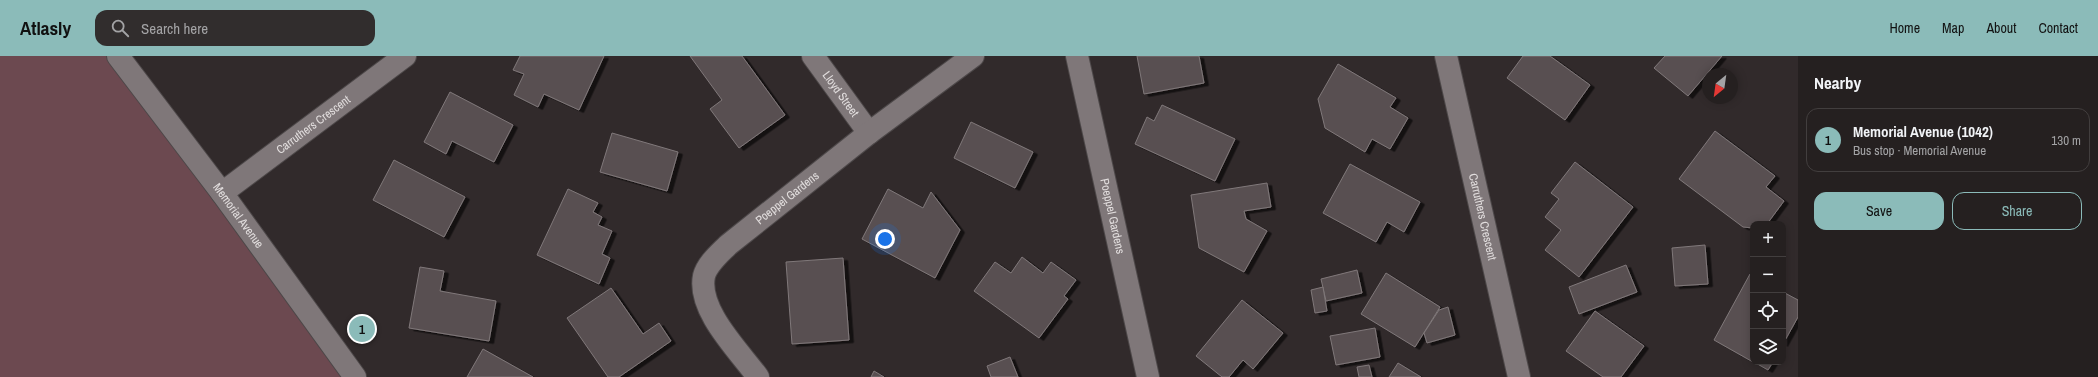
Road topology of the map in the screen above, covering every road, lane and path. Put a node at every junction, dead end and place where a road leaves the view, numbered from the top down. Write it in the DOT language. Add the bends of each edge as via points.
graph roads {
  1 [pos="118,56"];
  2 [pos="405,56"];
  3 [pos="813,56"];
  4 [pos="973,56"];
  5 [pos="1077,56"];
  6 [pos="1446,56"];
  7 [pos="869,133"];
  8 [pos="222,194"];
  9 [pos="355,377"];
  10 [pos="758,377"];
  11 [pos="1148,377"];
  12 [pos="1519,377"];
  1 -- 8 [label="street, Memorial Avenue"];
  2 -- 8 [label="street, Carruthers Crescent"];
  3 -- 7 [label="street, Lloyd Street"];
  4 -- 7 [label="street, Poeppel Gardens"];
  5 -- 11 [label="street, Poeppel Gardens"];
  6 -- 12 [label="street, Carruthers Crescent"];
  7 -- 10 [label="street, Poeppel Gardens" via="728,245 712,260 704,276 704,293 709,311"];
  8 -- 9 [label="street, Memorial Avenue"];
}
